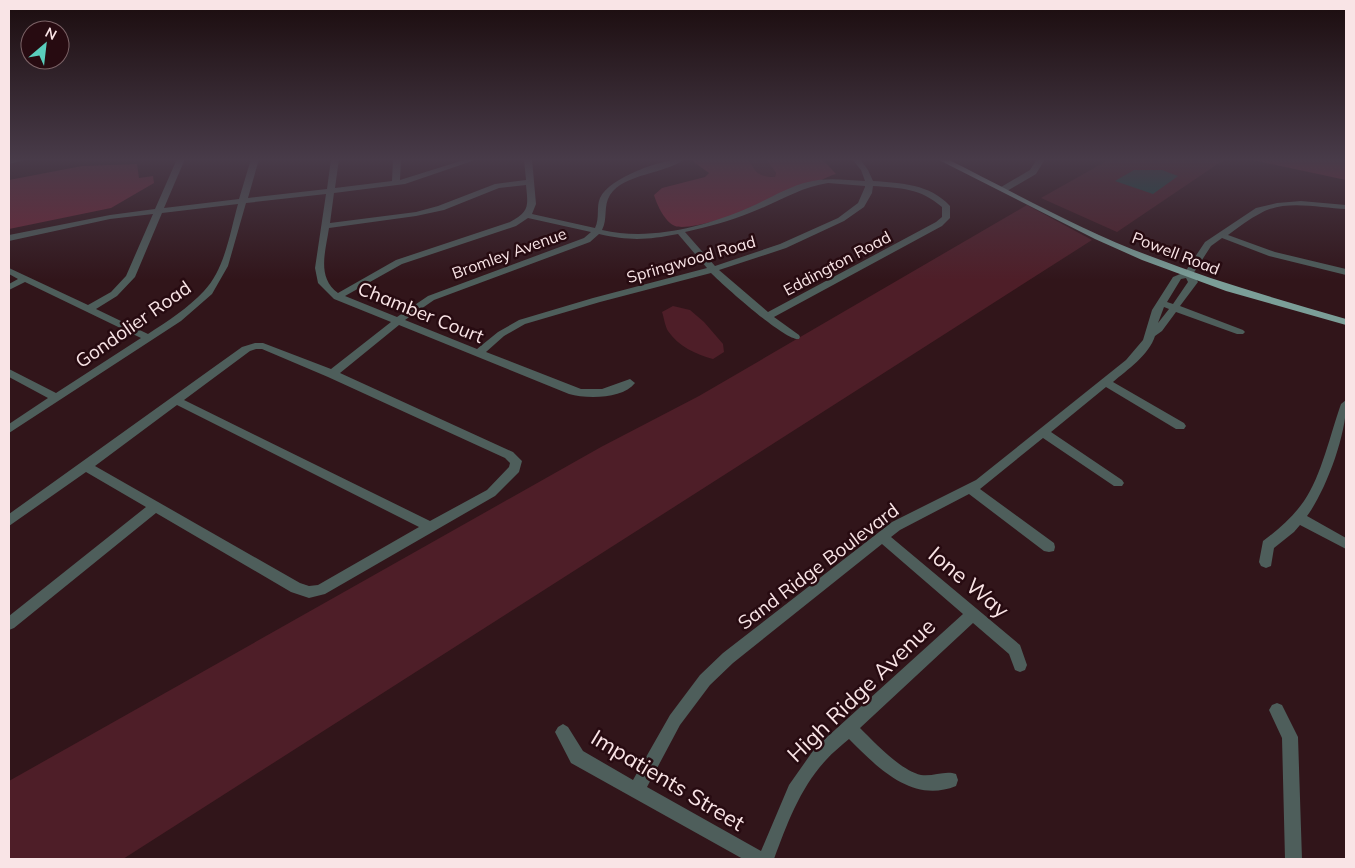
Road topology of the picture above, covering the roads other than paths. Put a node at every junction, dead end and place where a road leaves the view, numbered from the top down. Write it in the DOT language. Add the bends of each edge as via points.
graph roads {
  1 [pos="164,200"];
  2 [pos="255,200"];
  3 [pos="329,200"];
  4 [pos="463,200"];
  5 [pos="532,200"];
  6 [pos="604,200"];
  7 [pos="774,200"];
  8 [pos="865,200"];
  9 [pos="937,200"];
  10 [pos="1034,200"];
  11 [pos="242,201"];
  12 [pos="1346,207"];
  13 [pos="159,211"];
  14 [pos="527,215"];
  15 [pos="325,226"];
  16 [pos="598,231"];
  17 [pos="680,231"];
  18 [pos="1221,235"];
  19 [pos="9,238"];
  20 [pos="711,269"];
  21 [pos="9,271"];
  22 [pos="1190,272"];
  23 [pos="1346,272"];
  24 [pos="24,279"];
  25 [pos="9,287"];
  26 [pos="337,296"];
  27 [pos="1162,303"];
  28 [pos="1175,308"];
  29 [pos="88,309"];
  30 [pos="1346,314"];
  31 [pos="768,317"];
  32 [pos="397,321"];
  33 [pos="1346,322"];
  34 [pos="1240,332"];
  35 [pos="1152,333"];
  36 [pos="795,337"];
  37 [pos="149,338"];
  38 [pos="478,353"];
  39 [pos="9,373"];
  40 [pos="332,374"];
  41 [pos="1105,382"];
  42 [pos="630,383"];
  43 [pos="57,398"];
  44 [pos="176,400"];
  45 [pos="1346,404"];
  46 [pos="1180,426"];
  47 [pos="9,429"];
  48 [pos="1043,432"];
  49 [pos="86,466"];
  50 [pos="1118,483"];
  51 [pos="970,488"];
  52 [pos="156,506"];
  53 [pos="1300,518"];
  54 [pos="9,521"];
  55 [pos="430,527"];
  56 [pos="882,537"];
  57 [pos="1346,544"];
  58 [pos="1050,547"];
  59 [pos="1266,562"];
  60 [pos="973,614"];
  61 [pos="9,624"];
  62 [pos="1020,665"];
  63 [pos="1277,710"];
  64 [pos="848,728"];
  65 [pos="563,732"];
  66 [pos="950,780"];
  67 [pos="636,791"];
  68 [pos="759,859"];
  69 [pos="766,859"];
  70 [pos="1294,859"];
  1 -- 13 [label="street"];
  2 -- 11 [label="street"];
  3 -- 15 [label="street, Chamber Court"];
  4 -- 15 [label="street" via="416,214"];
  5 -- 14 [label="street"];
  6 -- 16 [label="street" via="603,222"];
  7 -- 17 [label="street, Eddington Road" via="735,216"];
  8 -- 20 [label="street, Springwood Road" via="847,215 777,249"];
  9 -- 31 [label="street, Eddington Road" via="947,210 946,218 939,224"];
  10 -- 22 [label="main road, Powell Road"];
  11 -- 13 [label="street"];
  11 -- 37 [label="street, Gondolier Road" via="224,266 216,282 190,310"];
  12 -- 18 [label="street" via="1300,203 1267,207"];
  13 -- 19 [label="street" via="86,221"];
  13 -- 29 [label="street" via="126,282 114,294"];
  14 -- 16 [label="street, Eddington Road"];
  14 -- 26 [label="street" via="513,224 399,262"];
  15 -- 26 [label="street, Chamber Court" via="320,274 325,286"];
  16 -- 17 [label="street, Eddington Road" via="641,238"];
  16 -- 32 [label="street, Bromley Avenue" via="580,244 431,298"];
  17 -- 20 [label="street"];
  18 -- 22 [label="street" via="1208,244"];
  18 -- 23 [label="street" via="1272,254"];
  20 -- 31 [label="street"];
  20 -- 38 [label="street, Springwood Road" via="522,322"];
  21 -- 24 [label="street"];
  22 -- 27 [label="street, Sand Ridge Boulevard" via="1178,277"];
  22 -- 28 [label="street, Sand Ridge Boulevard" via="1193,282"];
  22 -- 30 [label="main road, Powell Road"];
  22 -- 33 [label="main road, Powell Road" via="1263,300"];
  24 -- 25 [label="street"];
  24 -- 29 [label="street"];
  26 -- 32 [label="street, Chamber Court"];
  27 -- 28 [label="street"];
  27 -- 35 [label="street, Sand Ridge Boulevard" via="1155,315"];
  28 -- 34 [label="street"];
  28 -- 35 [label="street, Sand Ridge Boulevard"];
  29 -- 37 [label="street"];
  31 -- 36 [label="street"];
  32 -- 38 [label="street, Chamber Court"];
  32 -- 40 [label="street, Bromley Avenue"];
  35 -- 41 [label="street, Sand Ridge Boulevard" via="1140,352"];
  37 -- 43 [label="street, Gondolier Road"];
  38 -- 42 [label="street, Chamber Court" via="583,393 610,392"];
  39 -- 43 [label="street"];
  40 -- 44 [label="street" via="263,346 255,346 246,349"];
  40 -- 55 [label="street" via="516,461 514,469 491,493"];
  41 -- 46 [label="street"];
  41 -- 48 [label="street, Sand Ridge Boulevard"];
  43 -- 47 [label="street, Gondolier Road"];
  44 -- 49 [label="street"];
  44 -- 55 [label="street"];
  45 -- 53 [label="street" via="1318,488"];
  48 -- 50 [label="street"];
  48 -- 51 [label="street, Sand Ridge Boulevard"];
  49 -- 52 [label="street"];
  49 -- 54 [label="street"];
  51 -- 56 [label="street, Sand Ridge Boulevard" via="912,517"];
  51 -- 58 [label="street"];
  52 -- 55 [label="street" via="308,592 320,590"];
  52 -- 61 [label="street"];
  53 -- 57 [label="street"];
  53 -- 59 [label="street" via="1268,546"];
  56 -- 60 [label="street, Ione Way"];
  56 -- 67 [label="street, Sand Ridge Boulevard" via="728,658 705,680 675,720"];
  60 -- 62 [label="street, Ione Way" via="1015,650"];
  60 -- 64 [label="street, High Ridge Avenue"];
  63 -- 70 [label="street" via="1290,737"];
  64 -- 66 [label="street" via="902,774 922,783"];
  64 -- 69 [label="street, High Ridge Avenue" via="821,754 796,787"];
  65 -- 67 [label="street, Impatients Street" via="577,757"];
  67 -- 68 [label="street, Impatients Street"];
}
